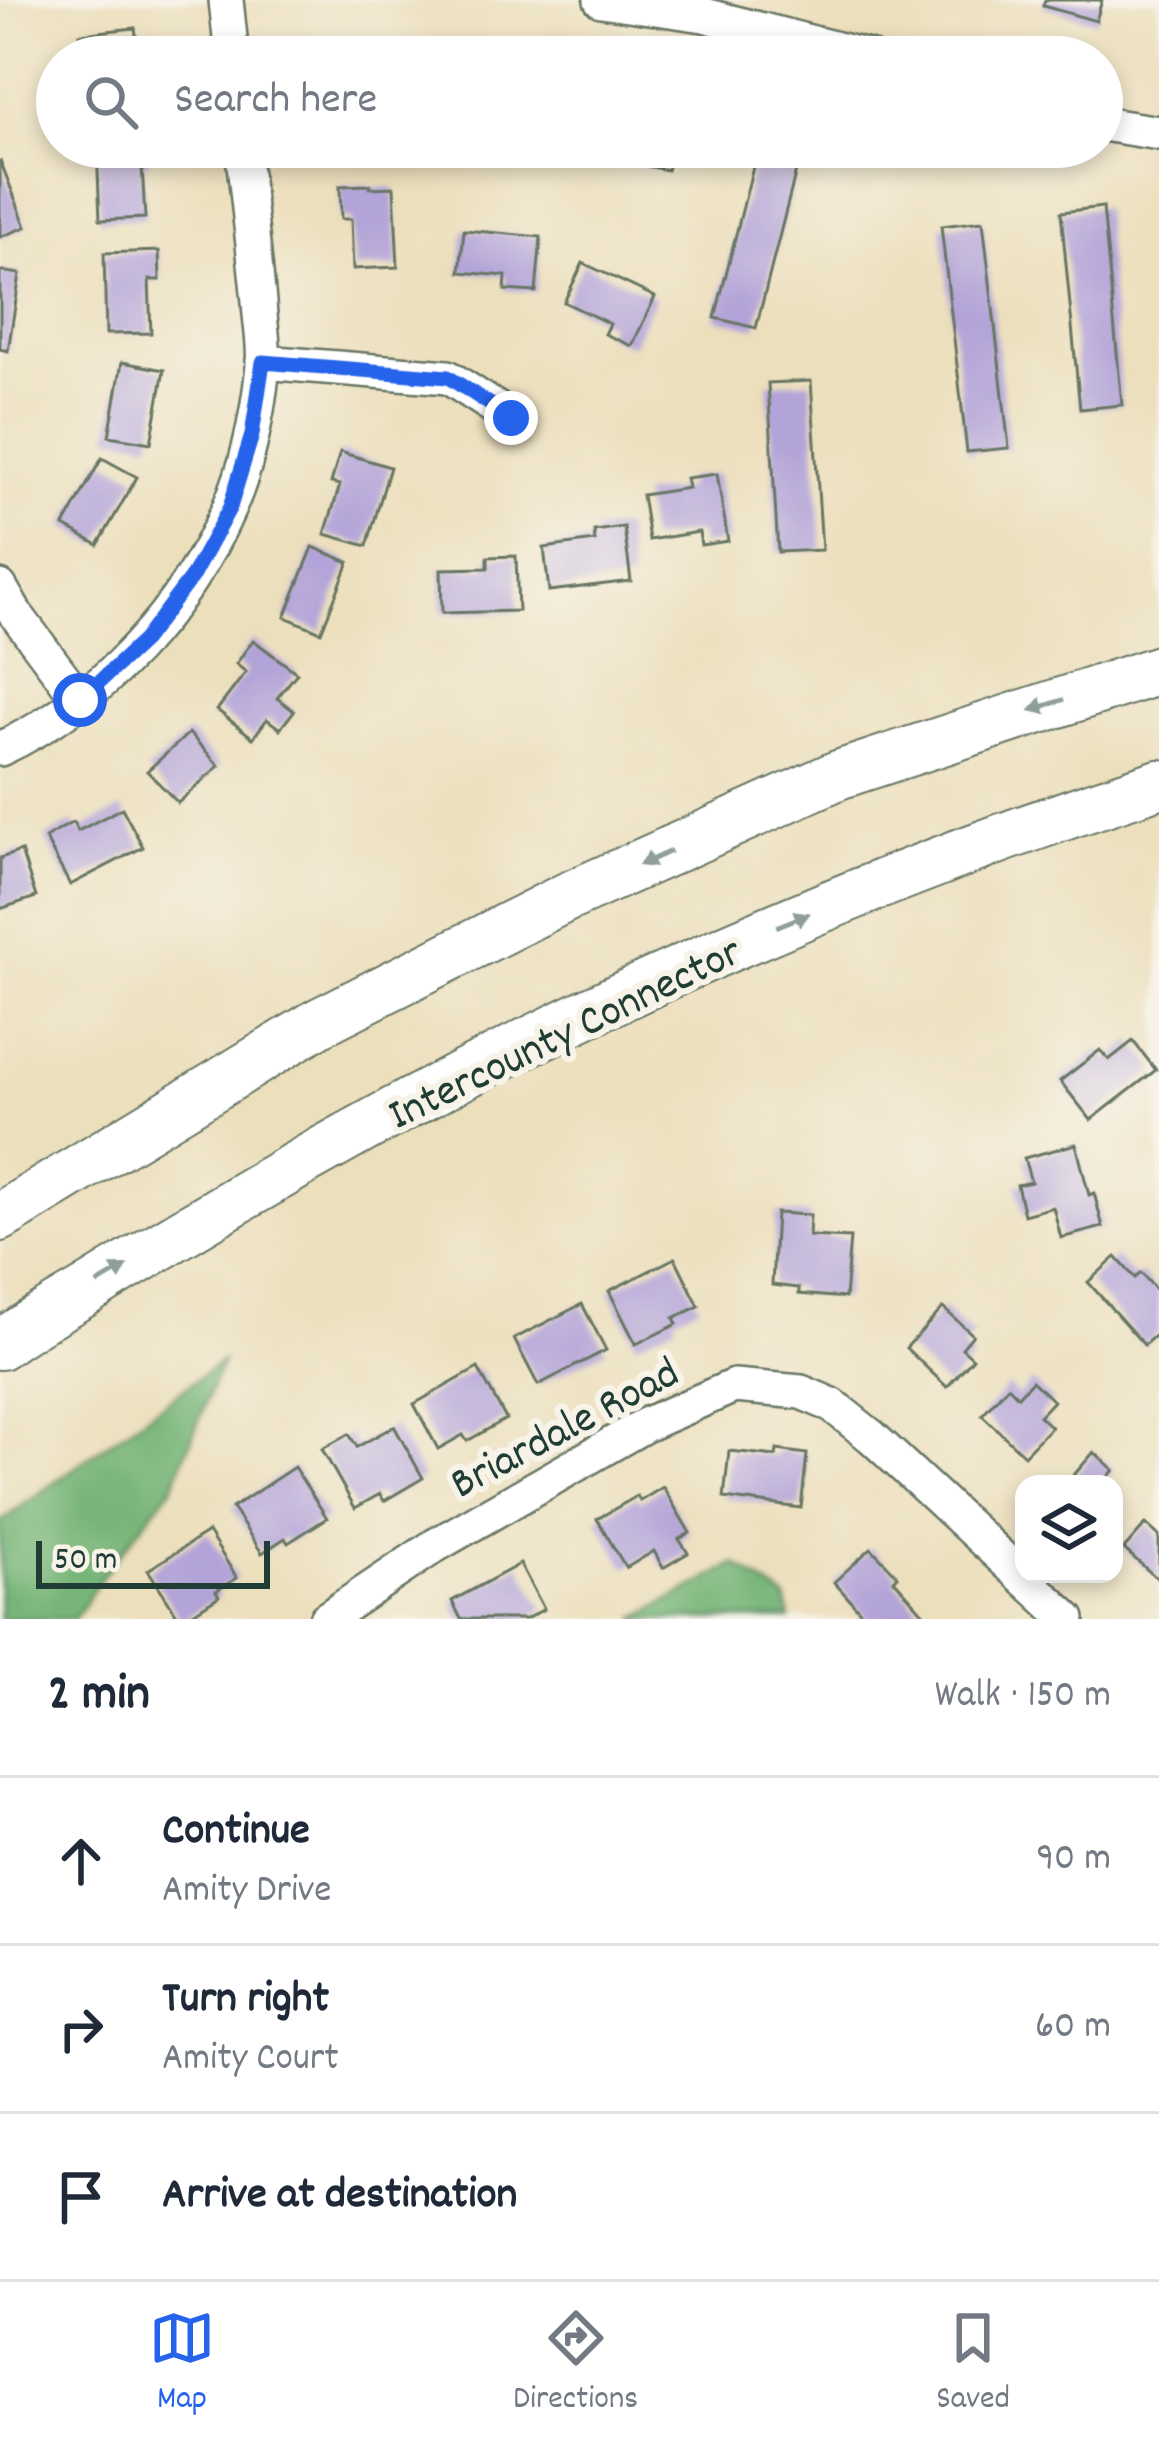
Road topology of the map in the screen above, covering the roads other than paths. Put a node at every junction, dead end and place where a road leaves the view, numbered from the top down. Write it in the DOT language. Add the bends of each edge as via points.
graph roads {
  1 [pos="226,0"];
  2 [pos="601,0"];
  3 [pos="230,36"];
  4 [pos="786,36"];
  5 [pos="1123,127"];
  6 [pos="1159,133"];
  7 [pos="244,168"];
  8 [pos="263,362"];
  9 [pos="511,418"];
  10 [pos="0,587"];
  11 [pos="1159,670"];
  12 [pos="80,700"];
  13 [pos="0,749"];
  14 [pos="1159,784"];
  15 [pos="320,1022"];
  16 [pos="0,1186"];
  17 [pos="0,1217"];
  18 [pos="4,1342"];
  19 [pos="326,1619"];
  20 [pos="1069,1619"];
  1 -- 3 [label="street"];
  2 -- 4 [label="street"];
  5 -- 6 [label="street"];
  7 -- 8 [label="street"];
  8 -- 9 [label="street" via="448,377"];
  8 -- 12 [label="street" via="230,507 144,640"];
  10 -- 12 [label="street"];
  11 -- 15 [label="highway, one-way" via="838,775 565,898"];
  12 -- 13 [label="street"];
  18 -- 14 [label="highway, Intercounty Connector, one-way" via="302,1162 622,998 761,932"];
  15 -- 16 [label="highway"];
  15 -- 17 [label="highway"];
  19 -- 20 [label="street, Briardale Road" via="645,1425 734,1386 801,1392 832,1406"];
}
